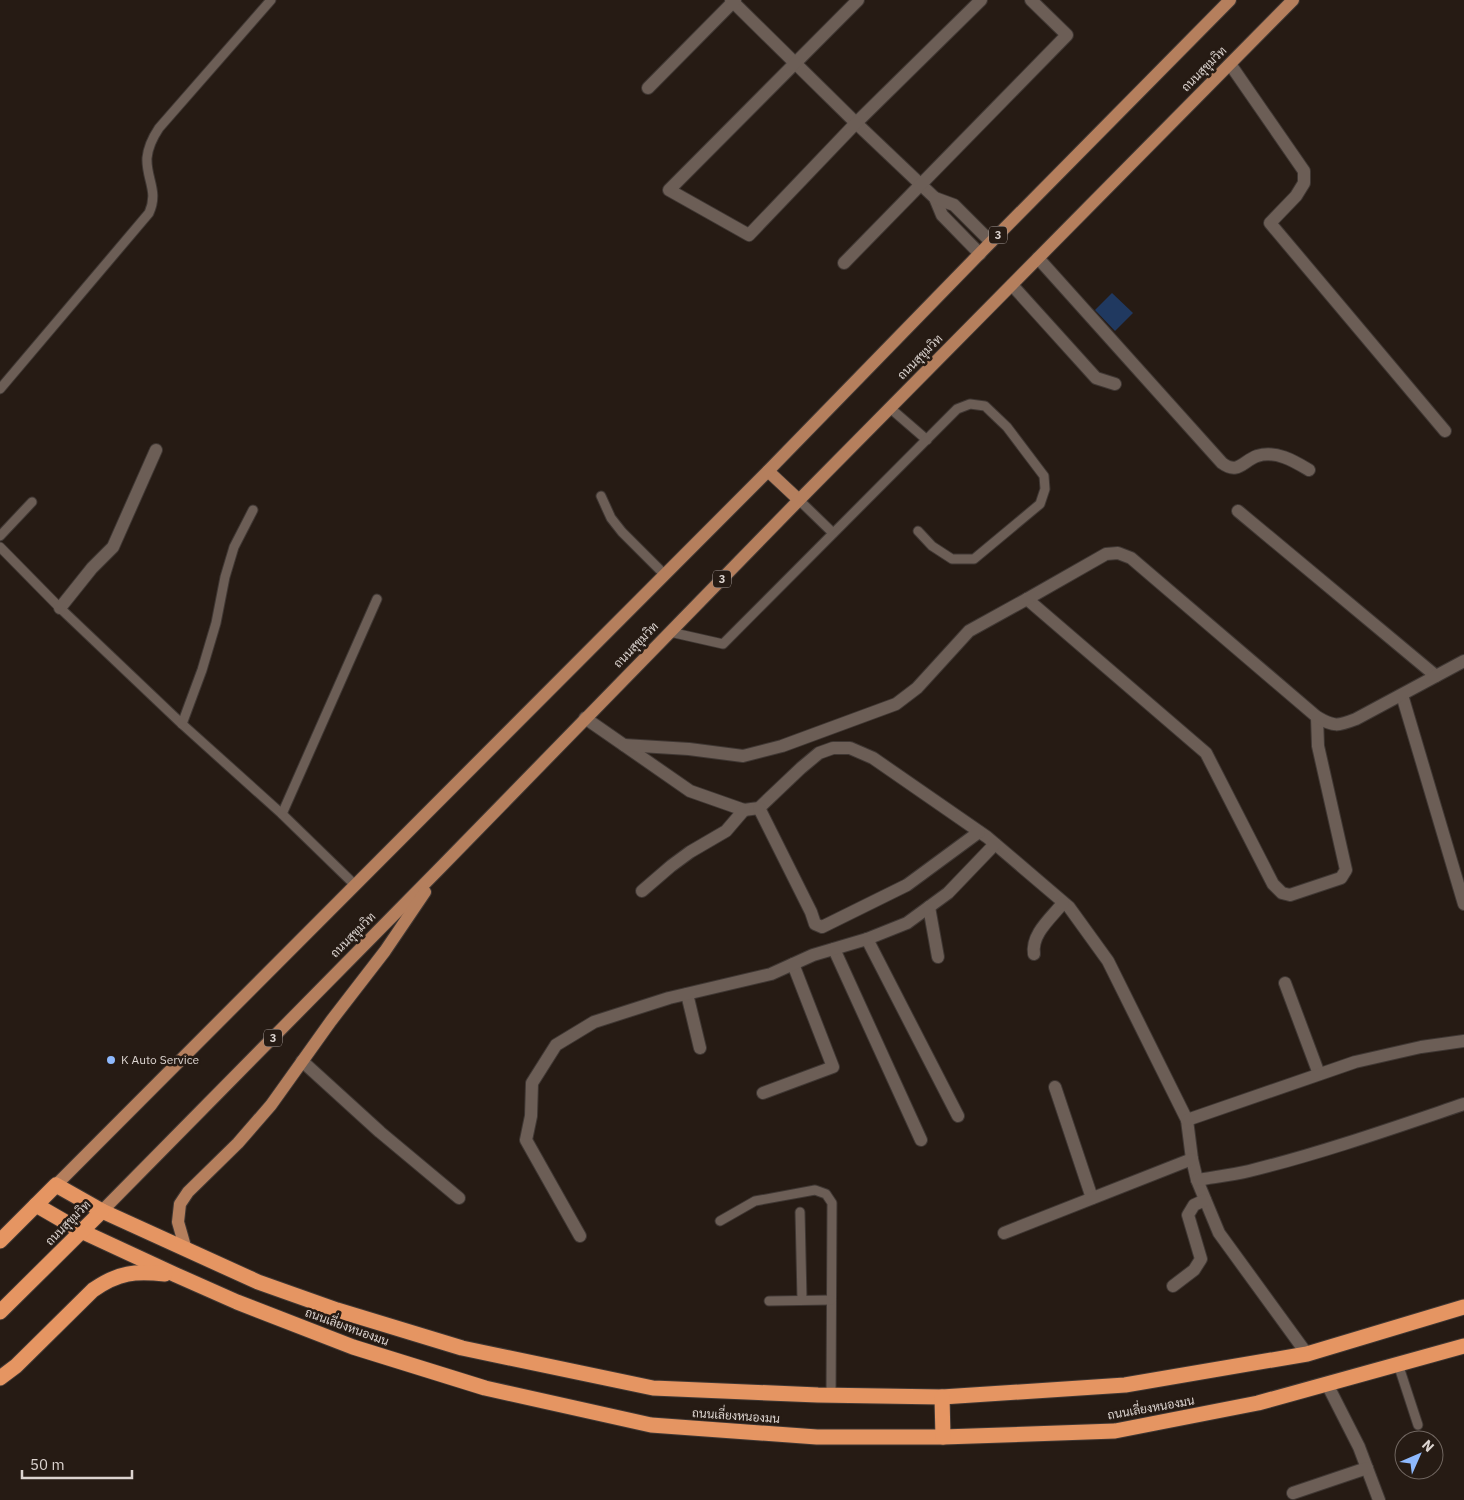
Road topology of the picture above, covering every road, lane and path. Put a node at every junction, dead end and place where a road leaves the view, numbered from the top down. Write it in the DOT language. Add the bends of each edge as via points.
graph roads {
  1 [pos="271,0"];
  2 [pos="858,0"];
  3 [pos="981,0"];
  4 [pos="1230,0"];
  5 [pos="1293,0"];
  6 [pos="733,1"];
  7 [pos="1032,1"];
  8 [pos="794,62"];
  9 [pos="1230,64"];
  10 [pos="648,88"];
  11 [pos="856,123"];
  12 [pos="921,185"];
  13 [pos="935,198"];
  14 [pos="991,242"];
  15 [pos="980,254"];
  16 [pos="1038,258"];
  17 [pos="844,263"];
  18 [pos="1012,285"];
  19 [pos="1116,384"];
  20 [pos="0,389"];
  21 [pos="890,408"];
  22 [pos="1446,431"];
  23 [pos="927,440"];
  24 [pos="156,450"];
  25 [pos="1309,470"];
  26 [pos="768,471"];
  27 [pos="601,496"];
  28 [pos="799,500"];
  29 [pos="32,502"];
  30 [pos="253,510"];
  31 [pos="1238,510"];
  32 [pos="918,531"];
  33 [pos="833,533"];
  34 [pos="0,536"];
  35 [pos="0,547"];
  36 [pos="665,575"];
  37 [pos="377,599"];
  38 [pos="1027,600"];
  39 [pos="60,608"];
  40 [pos="670,632"];
  41 [pos="1464,661"];
  42 [pos="1436,676"];
  43 [pos="1402,695"];
  44 [pos="1317,717"];
  45 [pos="585,718"];
  46 [pos="182,724"];
  47 [pos="624,746"];
  48 [pos="759,808"];
  49 [pos="744,810"];
  50 [pos="282,814"];
  51 [pos="979,832"];
  52 [pos="995,844"];
  53 [pos="444,865"];
  54 [pos="355,885"];
  55 [pos="642,891"];
  56 [pos="1064,903"];
  57 [pos="1464,904"];
  58 [pos="928,907"];
  59 [pos="867,939"];
  60 [pos="834,949"];
  61 [pos="1034,954"];
  62 [pos="938,957"];
  63 [pos="793,964"];
  64 [pos="1285,983"];
  65 [pos="687,994"];
  66 [pos="1464,1041"];
  67 [pos="700,1048"];
  68 [pos="302,1061"];
  69 [pos="1319,1074"];
  70 [pos="1055,1087"];
  71 [pos="763,1093"];
  72 [pos="1464,1104"];
  73 [pos="958,1116"];
  74 [pos="1187,1120"];
  75 [pos="920,1140"];
  76 [pos="1192,1159"];
  77 [pos="1197,1180"];
  78 [pos="56,1185"];
  79 [pos="460,1198"];
  80 [pos="1092,1198"];
  81 [pos="1205,1200"];
  82 [pos="36,1205"];
  83 [pos="102,1211"];
  84 [pos="800,1212"];
  85 [pos="720,1221"];
  86 [pos="81,1231"];
  87 [pos="1004,1233"];
  88 [pos="580,1236"];
  89 [pos="0,1241"];
  90 [pos="186,1250"];
  91 [pos="176,1275"];
  92 [pos="1173,1286"];
  93 [pos="802,1299"];
  94 [pos="832,1300"];
  95 [pos="769,1301"];
  96 [pos="1464,1307"];
  97 [pos="0,1312"];
  98 [pos="1464,1346"];
  99 [pos="1308,1354"];
  100 [pos="1398,1364"];
  101 [pos="0,1378"];
  102 [pos="1327,1384"];
  103 [pos="831,1396"];
  104 [pos="942,1397"];
  105 [pos="1418,1425"];
  106 [pos="943,1437"];
  107 [pos="1367,1468"];
  108 [pos="1293,1493"];
  109 [pos="1379,1500"];
  1 -- 20 [label="lane" via="159,128 147,156 154,197 148,213"];
  2 -- 8 [label="street"];
  3 -- 11 [label="street"];
  4 -- 14 [label="main road, 3"];
  5 -- 9 [label="main road, ถนนสุขุมวิท / 3"];
  6 -- 8 [label="street"];
  6 -- 10 [label="street"];
  7 -- 12 [label="street" via="1067,35"];
  8 -- 11 [label="street"];
  8 -- 11 [label="street" via="669,190 749,235"];
  9 -- 16 [label="main road, ถนนสุขุมวิท / 3"];
  9 -- 22 [label="street" via="1304,171 1304,183 1296,196 1270,223"];
  11 -- 12 [label="street"];
  12 -- 13 [label="street"];
  12 -- 17 [label="street"];
  13 -- 14 [label="street" via="954,204"];
  13 -- 15 [label="street" via="942,215"];
  14 -- 15 [label="main road, 3"];
  15 -- 26 [label="main road, 3"];
  16 -- 18 [label="main road, ถนนสุขุมวิท / 3"];
  16 -- 25 [label="street" via="1222,463 1234,469 1258,456 1275,455 1291,459"];
  18 -- 19 [label="street" via="1096,378"];
  18 -- 21 [label="main road, ถนนสุขุมวิท / 3"];
  21 -- 23 [label="lane"];
  21 -- 28 [label="main road, ถนนสุขุมวิท / 3"];
  23 -- 32 [label="lane" via="957,409 970,404 985,406 1007,427 1044,476 1045,489 1040,504 974,559 952,559 932,546"];
  23 -- 33 [label="lane"];
  24 -- 39 [label="street" via="113,547"];
  26 -- 28 [label="main road"];
  26 -- 36 [label="main road, 3"];
  27 -- 36 [label="lane" via="622,532"];
  28 -- 33 [label="lane"];
  28 -- 40 [label="main road, ถนนสุขุมวิท / 3"];
  29 -- 34 [label="lane"];
  30 -- 46 [label="lane" via="234,547 216,623"];
  31 -- 42 [label="street"];
  33 -- 40 [label="lane" via="723,644"];
  35 -- 39 [label="lane"];
  36 -- 54 [label="main road, 3"];
  37 -- 50 [label="lane"];
  38 -- 44 [label="street" via="1106,554 1118,553 1131,558"];
  38 -- 44 [label="street" via="1206,753 1273,884 1282,893 1290,894 1341,878 1346,870 1318,746"];
  38 -- 47 [label="street" via="969,631 917,688 896,704 782,746 743,756"];
  39 -- 46 [label="lane"];
  40 -- 45 [label="main road, ถนนสุขุมวิท / 3"];
  41 -- 42 [label="street"];
  42 -- 43 [label="street"];
  43 -- 44 [label="street" via="1342,725 1330,725"];
  43 -- 57 [label="street"];
  45 -- 47 [label="street"];
  45 -- 53 [label="main road, ถนนสุขุมวิท / 3"];
  46 -- 50 [label="lane"];
  47 -- 49 [label="street" via="690,791"];
  48 -- 49 [label="street"];
  48 -- 51 [label="street" via="820,753 833,748 850,748 873,758"];
  48 -- 51 [label="street" via="815,924 822,927 907,885"];
  49 -- 55 [label="street" via="726,831 683,856"];
  50 -- 54 [label="lane"];
  51 -- 52 [label="street"];
  52 -- 56 [label="street"];
  52 -- 58 [label="street" via="948,893"];
  53 -- 68 [label="main road" via="385,951"];
  53 -- 83 [label="main road, ถนนสุขุมวิท / 3"];
  54 -- 78 [label="main road, 3"];
  56 -- 61 [label="street" via="1037,935 1032,945"];
  56 -- 74 [label="street" via="1108,961"];
  58 -- 59 [label="street" via="907,923"];
  58 -- 62 [label="street"];
  59 -- 60 [label="street"];
  59 -- 73 [label="street"];
  60 -- 63 [label="street"];
  60 -- 75 [label="street"];
  63 -- 65 [label="street" via="772,974"];
  63 -- 71 [label="street" via="833,1066"];
  64 -- 69 [label="street"];
  65 -- 67 [label="street"];
  65 -- 88 [label="street" via="594,1022 556,1045 532,1083 526,1140"];
  66 -- 69 [label="street" via="1355,1062"];
  68 -- 79 [label="street" via="380,1132"];
  68 -- 90 [label="main road" via="271,1105 180,1204 178,1222"];
  69 -- 74 [label="street"];
  70 -- 80 [label="street"];
  72 -- 77 [label="street" via="1380,1133 1248,1171"];
  74 -- 76 [label="street"];
  76 -- 77 [label="street"];
  76 -- 80 [label="street"];
  77 -- 81 [label="street"];
  78 -- 82 [label="highway, 3"];
  78 -- 83 [label="highway, ถนนเลี่ยงหนองมน"];
  80 -- 87 [label="street"];
  81 -- 92 [label="street" via="1194,1205 1188,1215 1201,1260 1194,1270"];
  81 -- 99 [label="street" via="1219,1233"];
  82 -- 86 [label="highway, ถนนเลี่ยงหนองมน"];
  82 -- 89 [label="highway, 3"];
  83 -- 86 [label="highway, ถนนสุขุมวิท / 3"];
  83 -- 90 [label="highway, ถนนเลี่ยงหนองมน"];
  84 -- 93 [label="lane"];
  85 -- 94 [label="lane" via="755,1201 816,1190 826,1194 832,1204"];
  86 -- 91 [label="highway, ถนนเลี่ยงหนองมน"];
  86 -- 97 [label="highway, ถนนสุขุมวิท / 3"];
  90 -- 103 [label="highway, ถนนเลี่ยงหนองมน" via="258,1282 462,1348 653,1388"];
  91 -- 101 [label="highway" via="130,1272 105,1282"];
  91 -- 106 [label="highway, ถนนเลี่ยงหนองมน" via="353,1347 485,1388 651,1426 817,1437"];
  93 -- 94 [label="lane"];
  93 -- 95 [label="lane"];
  94 -- 103 [label="lane"];
  96 -- 99 [label="highway, ถนนเลี่ยงหนองมน"];
  98 -- 100 [label="highway, ถนนเลี่ยงหนองมน"];
  99 -- 104 [label="highway, ถนนเลี่ยงหนองมน" via="1125,1385"];
  100 -- 102 [label="highway, ถนนเลี่ยงหนองมน"];
  100 -- 105 [label="lane"];
  102 -- 106 [label="highway, ถนนเลี่ยงหนองมน" via="1258,1403 1115,1431"];
  102 -- 107 [label="street"];
  103 -- 104 [label="highway, ถนนเลี่ยงหนองมน"];
  104 -- 106 [label="highway"];
  107 -- 108 [label="street"];
  107 -- 109 [label="street"];
}
